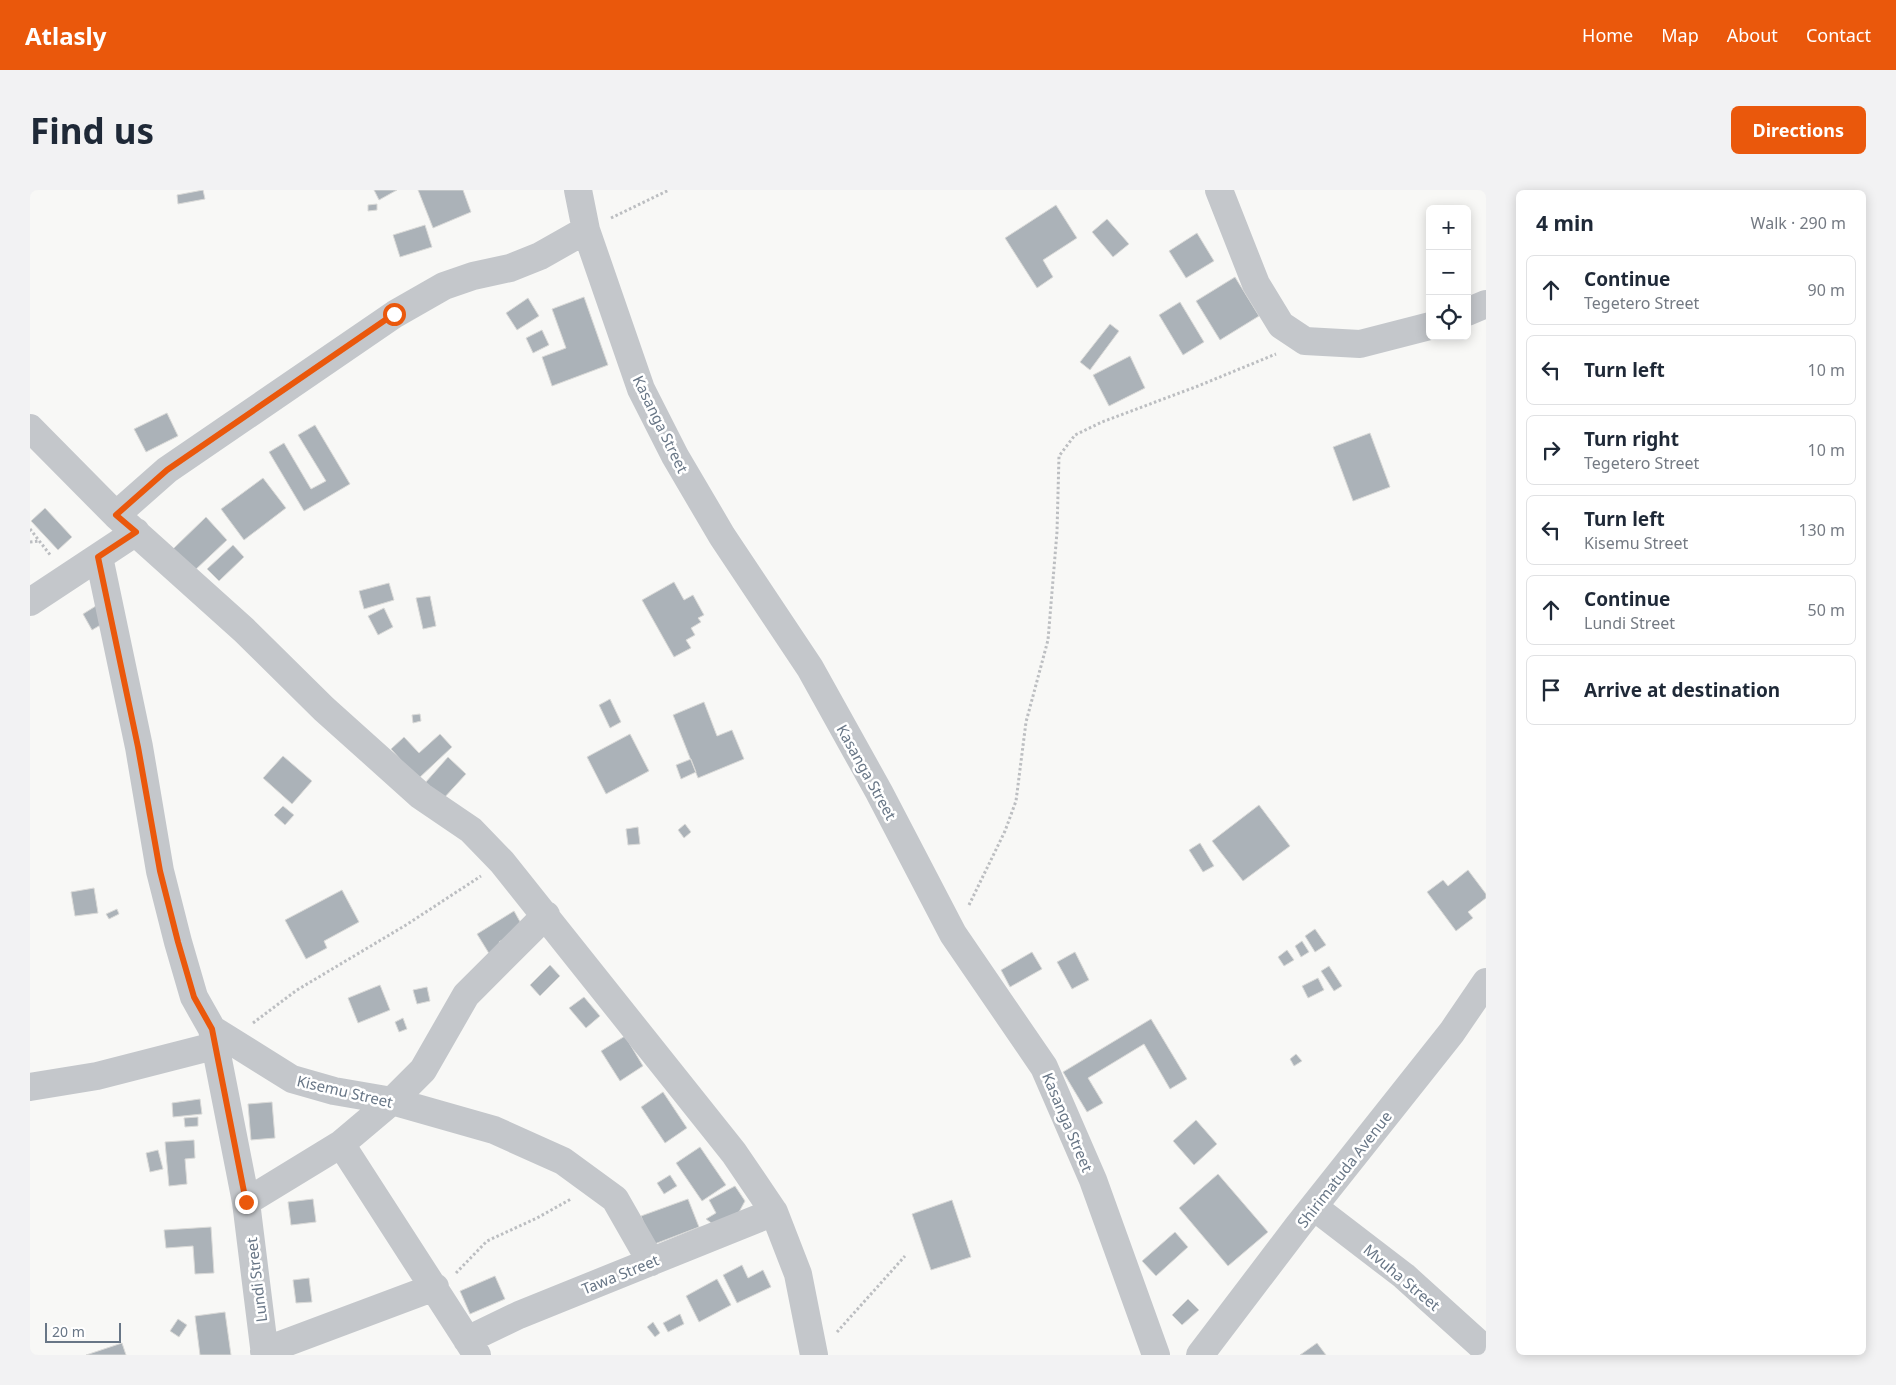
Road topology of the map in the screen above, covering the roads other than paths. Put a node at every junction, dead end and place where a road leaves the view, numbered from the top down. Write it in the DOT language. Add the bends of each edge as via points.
graph roads {
  1 [pos="578,190"];
  2 [pos="1219,190"];
  3 [pos="586,230"];
  4 [pos="1486,304"];
  5 [pos="1471,310"];
  6 [pos="1426,327"];
  7 [pos="30,428"];
  8 [pos="126,523"];
  9 [pos="98,557"];
  10 [pos="30,602"];
  11 [pos="546,915"];
  12 [pos="1486,982"];
  13 [pos="220,1040"];
  14 [pos="30,1087"];
  15 [pos="392,1101"];
  16 [pos="340,1144"];
  17 [pos="246,1202"];
  18 [pos="1314,1207"];
  19 [pos="774,1212"];
  20 [pos="651,1262"];
  21 [pos="435,1287"];
  22 [pos="472,1348"];
  23 [pos="1486,1350"];
  24 [pos="265,1353"];
  25 [pos="814,1355"];
  26 [pos="1156,1355"];
  27 [pos="1200,1355"];
  1 -- 3 [label="street, Kasanga Street"];
  2 -- 6 [label="street" via="1256,284 1281,325 1305,342 1360,344"];
  3 -- 8 [label="street" via="540,256 510,268 444,286 394,314 167,470"];
  3 -- 26 [label="street, Kasanga Street" via="641,389 674,456 722,536 810,668 953,934 1044,1067 1092,1180"];
  4 -- 5 [label="street"];
  7 -- 8 [label="street"];
  8 -- 9 [label="street"];
  8 -- 11 [label="street" via="422,796 472,830"];
  9 -- 10 [label="street"];
  9 -- 13 [label="street, Kisemu Street" via="167,898 194,997"];
  11 -- 15 [label="street" via="466,995 423,1070"];
  11 -- 19 [label="street" via="734,1153"];
  12 -- 18 [label="street, Shirimatuda Avenue" via="1452,1032"];
  13 -- 14 [label="street" via="97,1076"];
  13 -- 15 [label="street, Kisemu Street" via="292,1079"];
  13 -- 17 [label="street, Lundi Street"];
  15 -- 16 [label="street"];
  15 -- 20 [label="street, Kisemu Street" via="494,1130 563,1161 615,1199"];
  16 -- 17 [label="street"];
  16 -- 21 [label="street, Tawa Street"];
  17 -- 24 [label="street, Lundi Street"];
  18 -- 23 [label="street, Mvuha Street" via="1404,1276"];
  18 -- 27 [label="street, Shirimatuda Avenue"];
  19 -- 20 [label="street, Tawa Street"];
  19 -- 25 [label="street" via="798,1274"];
  20 -- 22 [label="street, Tawa Street" via="520,1315"];
  21 -- 22 [label="street, Tawa Street"];
  21 -- 24 [label="street"];
}
